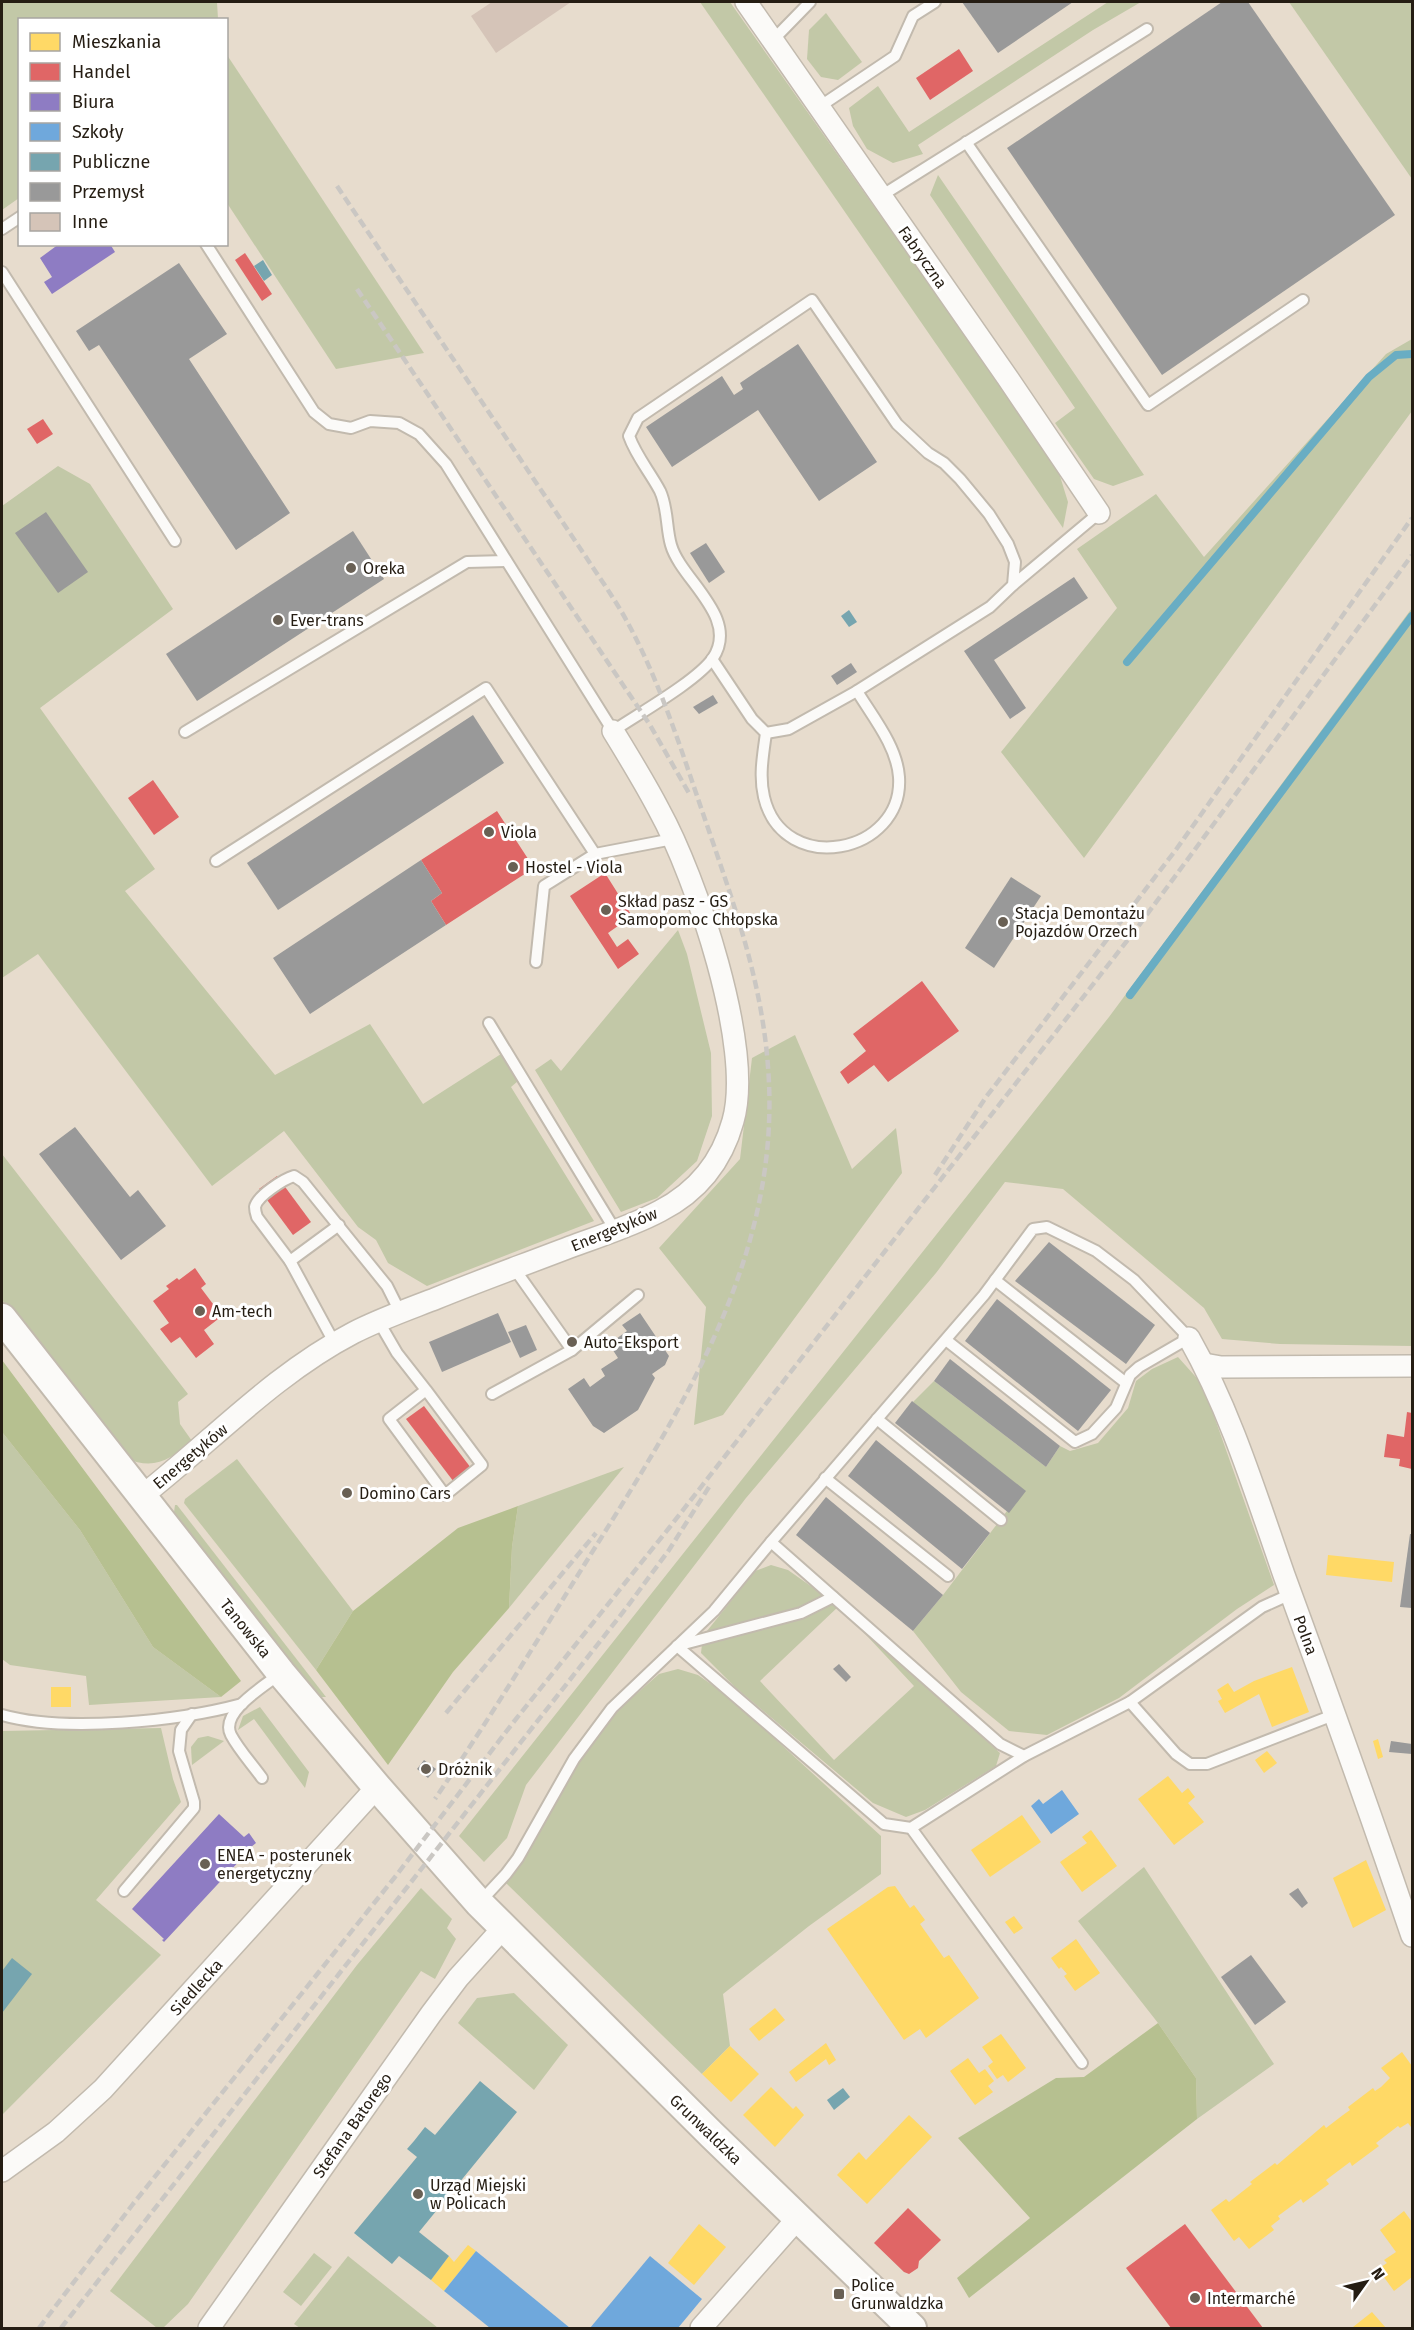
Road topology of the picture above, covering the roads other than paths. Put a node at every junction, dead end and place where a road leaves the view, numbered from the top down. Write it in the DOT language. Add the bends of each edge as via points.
graph roads {
  1 [pos="746,2"];
  2 [pos="810,2"];
  3 [pos="935,2"];
  4 [pos="1147,29"];
  5 [pos="773,40"];
  6 [pos="819,107"];
  7 [pos="966,142"];
  8 [pos="881,196"];
  9 [pos="18,218"];
  10 [pos="2,229"];
  11 [pos="207,246"];
  12 [pos="2,272"];
  13 [pos="1303,300"];
  14 [pos="1099,513"];
  15 [pos="175,541"];
  16 [pos="506,561"];
  17 [pos="1013,585"];
  18 [pos="712,659"];
  19 [pos="857,691"];
  20 [pos="613,731"];
  21 [pos="185,732"];
  22 [pos="766,733"];
  23 [pos="673,839"];
  24 [pos="595,854"];
  25 [pos="216,861"];
  26 [pos="536,962"];
  27 [pos="489,1023"];
  28 [pos="339,1225"];
  29 [pos="615,1230"];
  30 [pos="290,1261"];
  31 [pos="514,1268"];
  32 [pos="995,1280"];
  33 [pos="638,1295"];
  34 [pos="400,1312"];
  35 [pos="2,1318"];
  36 [pos="379,1322"];
  37 [pos="1189,1338"];
  38 [pos="946,1340"];
  39 [pos="335,1344"];
  40 [pos="572,1350"];
  41 [pos="1204,1364"];
  42 [pos="1413,1366"];
  43 [pos="1126,1383"];
  44 [pos="426,1390"];
  45 [pos="492,1394"];
  46 [pos="877,1419"];
  47 [pos="825,1478"];
  48 [pos="142,1496"];
  49 [pos="1001,1520"];
  50 [pos="771,1542"];
  51 [pos="948,1576"];
  52 [pos="1291,1594"];
  53 [pos="833,1596"];
  54 [pos="677,1646"];
  55 [pos="281,1673"];
  56 [pos="1130,1702"];
  57 [pos="242,1704"];
  58 [pos="192,1714"];
  59 [pos="1336,1714"];
  60 [pos="2,1715"];
  61 [pos="1024,1756"];
  62 [pos="262,1778"];
  63 [pos="377,1787"];
  64 [pos="912,1828"];
  65 [pos="124,1891"];
  66 [pos="479,1903"];
  67 [pos="503,1928"];
  68 [pos="1413,1936"];
  69 [pos="1082,2063"];
  70 [pos="2,2171"];
  71 [pos="798,2218"];
  72 [pos="908,2327"];
  73 [pos="209,2328"];
  74 [pos="701,2328"];
  1 -- 5 [label="street, Fabryczna"];
  2 -- 5 [label="lane"];
  3 -- 6 [label="lane" via="914,16 895,56"];
  4 -- 7 [label="lane"];
  5 -- 6 [label="street, Fabryczna"];
  6 -- 8 [label="street, Fabryczna"];
  7 -- 8 [label="lane"];
  7 -- 13 [label="lane" via="1148,405"];
  8 -- 14 [label="street, Fabryczna"];
  9 -- 10 [label="lane"];
  11 -- 16 [label="lane" via="314,412 329,424 351,428 370,421 399,423 419,434 446,464"];
  12 -- 15 [label="lane"];
  14 -- 17 [label="lane"];
  16 -- 20 [label="lane"];
  16 -- 21 [label="lane" via="467,562"];
  17 -- 18 [label="lane" via="1015,562 988,514 944,463 897,424 812,300 638,418 629,436 635,454 661,492 671,546 714,611 719,645"];
  17 -- 19 [label="lane" via="990,607"];
  18 -- 20 [label="lane" via="680,687"];
  18 -- 22 [label="lane" via="752,719"];
  19 -- 22 [label="lane" via="789,729"];
  19 -- 22 [label="lane" via="890,747 899,776 896,804 883,823 861,840 833,848 815,848 797,842 778,825 764,798 760,775"];
  20 -- 23 [label="street, Energetyków"];
  23 -- 24 [label="lane"];
  23 -- 29 [label="street, Energetyków" via="716,956 729,1010 738,1074 737,1102 723,1150 699,1183 661,1211"];
  24 -- 25 [label="lane" via="486,688"];
  24 -- 26 [label="lane" via="544,886"];
  27 -- 29 [label="lane"];
  28 -- 30 [label="lane"];
  28 -- 30 [label="lane" via="303,1182 294,1176 286,1178 258,1200 255,1208 256,1216"];
  28 -- 34 [label="lane" via="387,1286"];
  29 -- 31 [label="street, Energetyków"];
  30 -- 39 [label="lane"];
  31 -- 34 [label="street, Energetyków"];
  31 -- 40 [label="lane"];
  32 -- 37 [label="lane" via="1033,1229 1047,1227 1096,1251 1134,1280"];
  32 -- 38 [label="lane"];
  32 -- 43 [label="lane"];
  33 -- 40 [label="lane"];
  34 -- 36 [label="street, Energetyków"];
  35 -- 48 [label="main road, Tanowska"];
  36 -- 39 [label="street, Energetyków"];
  36 -- 44 [label="lane"];
  37 -- 41 [label="street, Polna"];
  37 -- 43 [label="lane" via="1139,1367"];
  38 -- 43 [label="lane" via="1075,1442 1092,1434 1116,1408"];
  38 -- 46 [label="lane"];
  39 -- 48 [label="street, Energetyków" via="265,1392"];
  40 -- 45 [label="lane"];
  41 -- 42 [label="street"];
  41 -- 52 [label="street, Polna"];
  44 -- 44 [label="lane" via="482,1466 445,1495 389,1419"];
  46 -- 47 [label="lane"];
  46 -- 49 [label="lane"];
  47 -- 50 [label="lane"];
  47 -- 51 [label="lane"];
  48 -- 55 [label="main road, Tanowska"];
  50 -- 53 [label="lane"];
  50 -- 54 [label="lane" via="714,1611"];
  52 -- 56 [label="lane" via="1262,1607"];
  52 -- 59 [label="street, Polna"];
  53 -- 54 [label="lane" via="801,1613"];
  53 -- 61 [label="lane" via="1000,1744"];
  54 -- 64 [label="lane" via="884,1824"];
  54 -- 66 [label="lane" via="612,1707 574,1759 518,1858"];
  55 -- 57 [label="lane"];
  55 -- 63 [label="main road, Tanowska"];
  56 -- 59 [label="lane" via="1176,1754 1190,1764 1207,1764"];
  56 -- 61 [label="lane"];
  57 -- 58 [label="lane"];
  57 -- 62 [label="lane" via="229,1721 230,1733"];
  58 -- 60 [label="lane" via="66,1724"];
  58 -- 65 [label="lane" via="181,1730 179,1751 194,1808"];
  59 -- 68 [label="street, Polna"];
  61 -- 64 [label="lane"];
  63 -- 66 [label="main road, Tanowska"];
  63 -- 70 [label="street, Siedlecka" via="103,2089 56,2132"];
  64 -- 69 [label="lane"];
  66 -- 67 [label="main road, Tanowska"];
  67 -- 71 [label="main road, Grunwaldzka"];
  67 -- 73 [label="street, Stefana Batorego" via="431,2014"];
  71 -- 72 [label="main road, Grunwaldzka"];
  71 -- 74 [label="street"];
}
